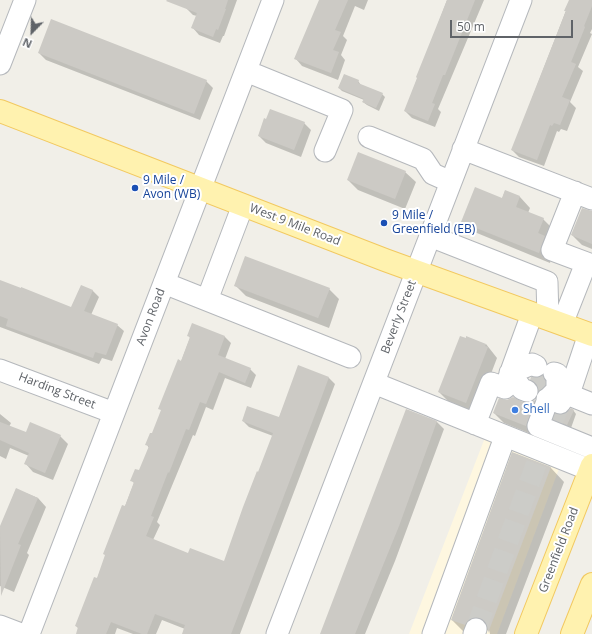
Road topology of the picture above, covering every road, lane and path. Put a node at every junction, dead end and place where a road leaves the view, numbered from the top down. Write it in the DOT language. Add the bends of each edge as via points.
graph roads {
  1 [pos="25,0"];
  2 [pos="273,0"];
  3 [pos="521,0"];
  4 [pos="0,64"];
  5 [pos="246,71"];
  6 [pos="0,111"];
  7 [pos="369,137"];
  8 [pos="463,149"];
  9 [pos="325,152"];
  10 [pos="451,182"];
  11 [pos="200,188"];
  12 [pos="584,196"];
  13 [pos="243,205"];
  14 [pos="430,236"];
  15 [pos="589,264"];
  16 [pos="416,272"];
  17 [pos="164,283"];
  18 [pos="207,300"];
  19 [pos="547,319"];
  20 [pos="590,334"];
  21 [pos="350,357"];
  22 [pos="0,370"];
  23 [pos="510,373"];
  24 [pos="374,383"];
  25 [pos="551,397"];
  26 [pos="592,404"];
  27 [pos="114,413"];
  28 [pos="475,424"];
  29 [pos="505,437"];
  30 [pos="592,448"];
  31 [pos="591,468"];
  32 [pos="592,584"];
  33 [pos="0,626"];
  34 [pos="533,629"];
  35 [pos="21,634"];
  36 [pos="29,634"];
  37 [pos="277,634"];
  38 [pos="433,634"];
  39 [pos="572,634"];
  1 -- 4 [label="street"];
  2 -- 5 [label="street, Avon Road"];
  3 -- 8 [label="street, Beverly Street"];
  5 -- 9 [label="street" via="342,110"];
  5 -- 11 [label="street, Avon Road"];
  6 -- 11 [label="main road, West 9 Mile Road"];
  7 -- 10 [label="street" via="422,159 433,174"];
  8 -- 10 [label="street, Beverly Street"];
  8 -- 12 [label="street"];
  10 -- 14 [label="street, Beverly Street"];
  11 -- 13 [label="main road, West 9 Mile Road"];
  11 -- 17 [label="street, Avon Road"];
  12 -- 15 [label="street" via="552,250"];
  13 -- 16 [label="main road, West 9 Mile Road"];
  13 -- 18 [label="street"];
  14 -- 16 [label="street, Beverly Street"];
  14 -- 19 [label="street" via="547,282"];
  15 -- 19 [label="street"];
  16 -- 19 [label="main road, West 9 Mile Road"];
  16 -- 24 [label="street, Beverly Street"];
  17 -- 18 [label="street"];
  17 -- 27 [label="street, Avon Road"];
  18 -- 21 [label="street"];
  19 -- 20 [label="main road, West 9 Mile Road"];
  19 -- 23 [label="street"];
  20 -- 25 [label="street"];
  22 -- 27 [label="street, Harding Street"];
  23 -- 25 [label="street" via="532,364"];
  23 -- 28 [label="street" via="505,388 491,383"];
  24 -- 28 [label="street"];
  24 -- 37 [label="street, Beverly Street"];
  25 -- 26 [label="street"];
  25 -- 30 [label="street"];
  27 -- 36 [label="street, Avon Road"];
  28 -- 29 [label="street"];
  29 -- 31 [label="street" via="539,456"];
  29 -- 38 [label="street"];
  31 -- 34 [label="main road, Greenfield Road"];
  32 -- 39 [label="main road"];
  33 -- 35 [label="street"];
}
